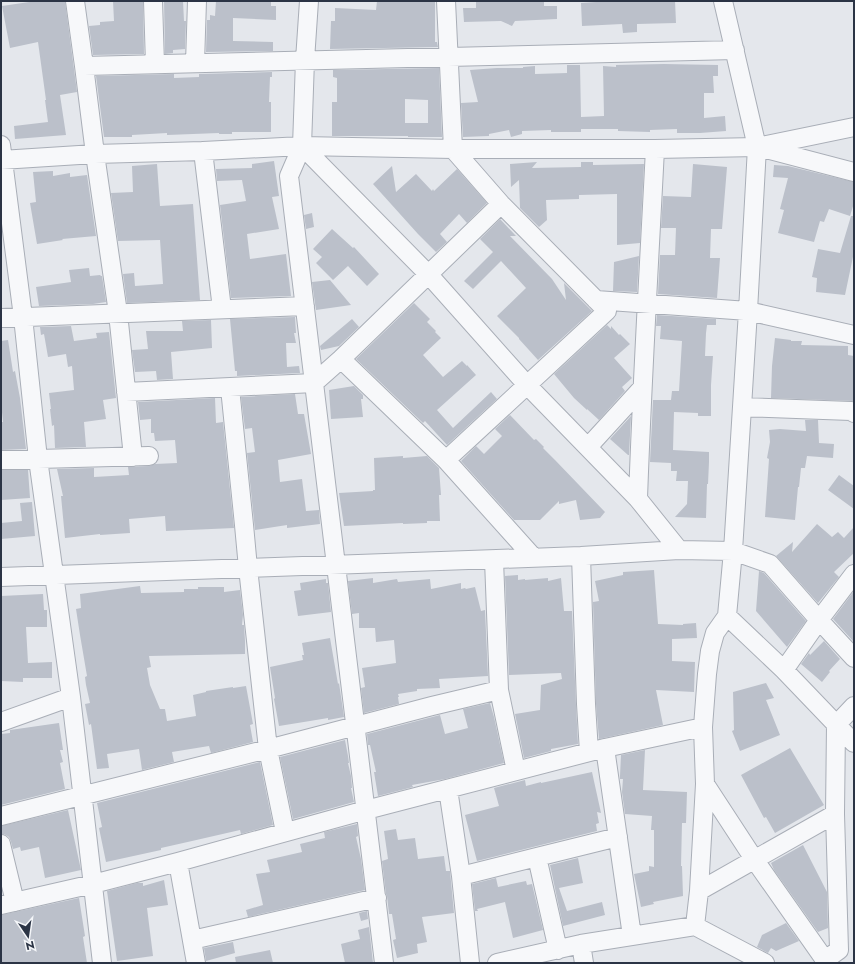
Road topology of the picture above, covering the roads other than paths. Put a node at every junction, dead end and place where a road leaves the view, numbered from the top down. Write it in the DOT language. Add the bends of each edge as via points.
graph roads {
  1 [pos="75,1"];
  2 [pos="153,1"];
  3 [pos="197,1"];
  4 [pos="309,1"];
  5 [pos="446,1"];
  6 [pos="723,1"];
  7 [pos="735,50"];
  8 [pos="449,57"];
  9 [pos="305,60"];
  10 [pos="195,63"];
  11 [pos="155,64"];
  12 [pos="84,66"];
  13 [pos="854,127"];
  14 [pos="302,146"];
  15 [pos="757,147"];
  16 [pos="453,149"];
  17 [pos="655,149"];
  18 [pos="203,151"];
  19 [pos="95,154"];
  20 [pos="2,155"];
  21 [pos="854,172"];
  22 [pos="501,204"];
  23 [pos="429,275"];
  24 [pos="596,300"];
  25 [pos="647,303"];
  26 [pos="305,306"];
  27 [pos="222,309"];
  28 [pos="748,311"];
  29 [pos="118,313"];
  30 [pos="23,317"];
  31 [pos="1,318"];
  32 [pos="854,335"];
  33 [pos="341,359"];
  34 [pos="314,384"];
  35 [pos="527,385"];
  36 [pos="230,388"];
  37 [pos="642,388"];
  38 [pos="126,392"];
  39 [pos="742,407"];
  40 [pos="854,413"];
  41 [pos="588,447"];
  42 [pos="38,459"];
  43 [pos="1,460"];
  44 [pos="446,460"];
  45 [pos="638,499"];
  46 [pos="679,550"];
  47 [pos="732,551"];
  48 [pos="581,556"];
  49 [pos="534,558"];
  50 [pos="494,560"];
  51 [pos="336,565"];
  52 [pos="248,568"];
  53 [pos="854,574"];
  54 [pos="54,575"];
  55 [pos="1,577"];
  56 [pos="727,616"];
  57 [pos="819,620"];
  58 [pos="854,658"];
  59 [pos="784,670"];
  60 [pos="499,690"];
  61 [pos="71,696"];
  62 [pos="854,706"];
  63 [pos="1,722"];
  64 [pos="356,725"];
  65 [pos="836,725"];
  66 [pos="703,727"];
  67 [pos="854,743"];
  68 [pos="268,749"];
  69 [pos="597,750"];
  70 [pos="516,771"];
  71 [pos="705,784"];
  72 [pos="448,789"];
  73 [pos="82,795"];
  74 [pos="366,810"];
  75 [pos="835,814"];
  76 [pos="1,816"];
  77 [pos="285,832"];
  78 [pos="618,837"];
  79 [pos="1,845"];
  80 [pos="537,857"];
  81 [pos="754,860"];
  82 [pos="178,862"];
  83 [pos="461,876"];
  84 [pos="93,884"];
  85 [pos="699,891"];
  86 [pos="377,898"];
  87 [pos="8,904"];
  88 [pos="695,926"];
  89 [pos="632,936"];
  90 [pos="192,940"];
  91 [pos="581,944"];
  92 [pos="558,950"];
  93 [pos="826,962"];
  94 [pos="102,963"];
  95 [pos="196,963"];
  96 [pos="384,963"];
  97 [pos="470,963"];
  98 [pos="497,963"];
  99 [pos="584,963"];
  100 [pos="765,963"];
  1 -- 12 [label="street"];
  2 -- 11 [label="street"];
  3 -- 10 [label="street"];
  4 -- 9 [label="street"];
  5 -- 8 [label="street"];
  6 -- 7 [label="street"];
  7 -- 8 [label="street"];
  7 -- 15 [label="street"];
  8 -- 9 [label="street"];
  8 -- 16 [label="street"];
  9 -- 10 [label="street"];
  9 -- 14 [label="street"];
  10 -- 11 [label="street"];
  11 -- 12 [label="street"];
  12 -- 19 [label="street"];
  13 -- 15 [label="street"];
  14 -- 16 [label="street"];
  14 -- 18 [label="street"];
  14 -- 23 [label="street"];
  14 -- 26 [label="street" via="289,176"];
  15 -- 17 [label="street"];
  15 -- 21 [label="street"];
  15 -- 28 [label="street"];
  16 -- 17 [label="street"];
  16 -- 22 [label="street"];
  17 -- 25 [label="street"];
  18 -- 19 [label="street"];
  18 -- 27 [label="street"];
  19 -- 20 [label="street"];
  19 -- 29 [label="street"];
  20 -- 30 [label="street"];
  22 -- 23 [label="street"];
  22 -- 24 [label="street"];
  23 -- 33 [label="street"];
  23 -- 35 [label="street"];
  24 -- 25 [label="street"];
  24 -- 35 [label="street" via="607,311"];
  25 -- 28 [label="street"];
  25 -- 37 [label="street"];
  26 -- 27 [label="street"];
  26 -- 34 [label="street"];
  27 -- 29 [label="street"];
  28 -- 32 [label="street"];
  28 -- 39 [label="street"];
  29 -- 30 [label="street"];
  29 -- 38 [label="street"];
  30 -- 31 [label="street"];
  30 -- 42 [label="street"];
  33 -- 34 [label="street"];
  33 -- 44 [label="street"];
  34 -- 36 [label="street"];
  34 -- 51 [label="street"];
  35 -- 41 [label="street"];
  35 -- 44 [label="street"];
  36 -- 38 [label="street"];
  36 -- 52 [label="street"];
  37 -- 41 [label="street"];
  37 -- 45 [label="street"];
  38 -- 42 [label="street" via="141,457"];
  39 -- 40 [label="street"];
  39 -- 47 [label="street"];
  41 -- 45 [label="street"];
  42 -- 43 [label="street"];
  42 -- 54 [label="street"];
  44 -- 49 [label="street"];
  45 -- 46 [label="street"];
  46 -- 47 [label="street"];
  46 -- 48 [label="street"];
  47 -- 56 [label="street"];
  47 -- 57 [label="street" via="770,564"];
  48 -- 49 [label="street"];
  48 -- 69 [label="street" via="586,704"];
  49 -- 50 [label="street"];
  50 -- 51 [label="street"];
  50 -- 60 [label="street"];
  51 -- 52 [label="street"];
  51 -- 64 [label="street"];
  52 -- 54 [label="street"];
  52 -- 68 [label="street"];
  53 -- 57 [label="street"];
  54 -- 55 [label="street"];
  54 -- 61 [label="street"];
  56 -- 59 [label="street"];
  56 -- 66 [label="street" via="716,633 710,651"];
  57 -- 58 [label="street"];
  57 -- 59 [label="street"];
  59 -- 65 [label="street"];
  60 -- 64 [label="street"];
  60 -- 70 [label="street"];
  61 -- 63 [label="street"];
  61 -- 73 [label="street"];
  62 -- 65 [label="street"];
  64 -- 68 [label="street"];
  64 -- 74 [label="street"];
  65 -- 67 [label="street"];
  65 -- 75 [label="street"];
  66 -- 69 [label="street"];
  66 -- 71 [label="street"];
  68 -- 73 [label="street"];
  68 -- 77 [label="street"];
  69 -- 70 [label="street"];
  69 -- 78 [label="street"];
  70 -- 72 [label="street"];
  71 -- 81 [label="street"];
  71 -- 85 [label="street"];
  72 -- 74 [label="street"];
  72 -- 83 [label="street"];
  73 -- 76 [label="street"];
  73 -- 84 [label="street"];
  74 -- 77 [label="street"];
  74 -- 86 [label="street"];
  75 -- 81 [label="street"];
  75 -- 93 [label="street" via="839,950"];
  77 -- 82 [label="street"];
  78 -- 80 [label="street"];
  78 -- 89 [label="street"];
  79 -- 87 [label="street"];
  80 -- 83 [label="street"];
  80 -- 92 [label="street"];
  81 -- 85 [label="street"];
  81 -- 93 [label="street"];
  82 -- 84 [label="street"];
  82 -- 90 [label="street"];
  83 -- 97 [label="street"];
  84 -- 87 [label="street"];
  84 -- 94 [label="street"];
  85 -- 88 [label="street"];
  86 -- 90 [label="street"];
  86 -- 96 [label="street"];
  88 -- 89 [label="street"];
  88 -- 100 [label="street"];
  89 -- 91 [label="street"];
  90 -- 95 [label="street"];
  91 -- 92 [label="street"];
  91 -- 99 [label="street"];
  92 -- 98 [label="street"];
}
